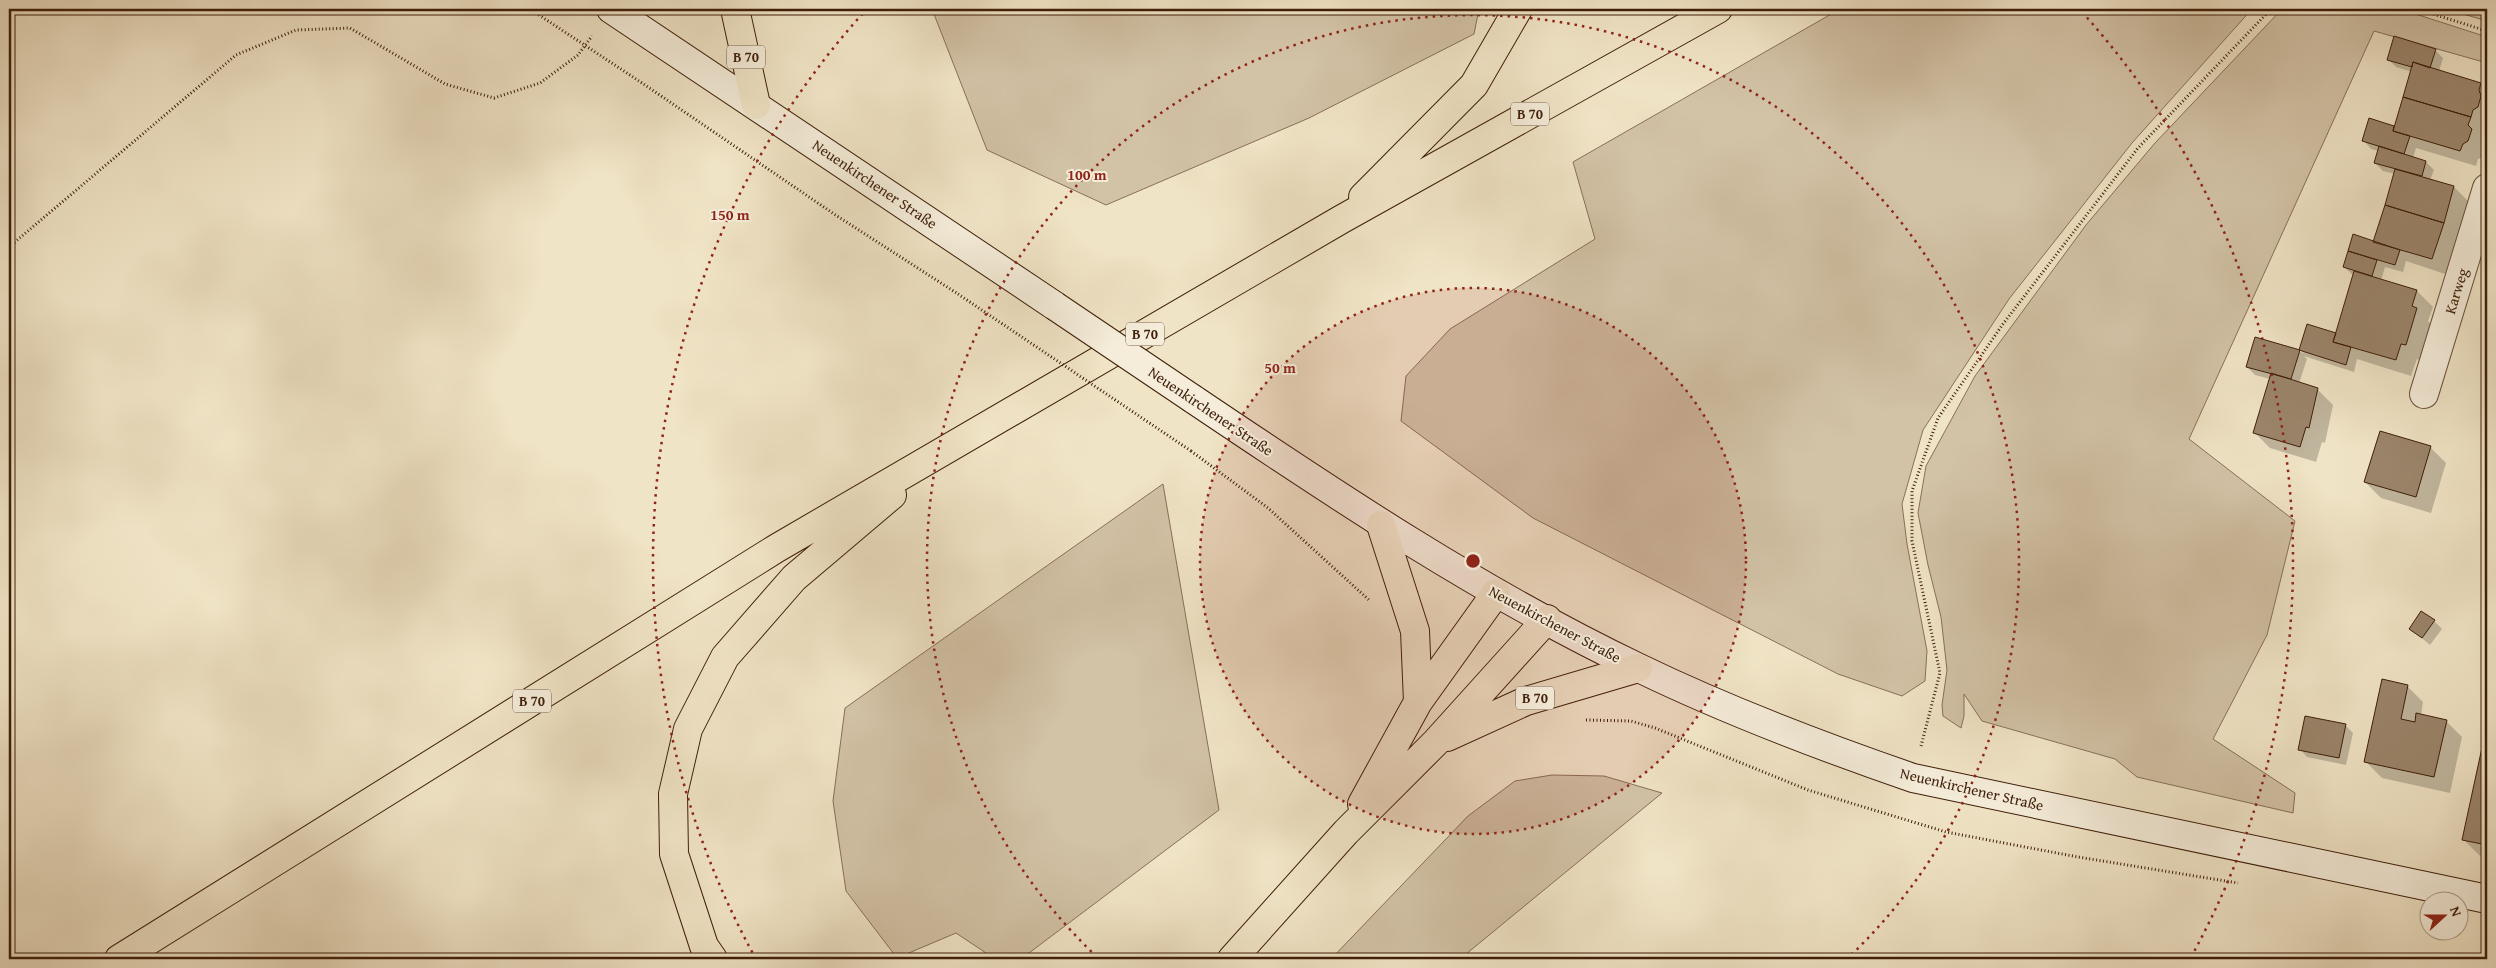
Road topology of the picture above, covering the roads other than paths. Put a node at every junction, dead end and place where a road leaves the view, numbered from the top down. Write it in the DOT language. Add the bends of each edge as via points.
graph roads {
  1 [pos="611,9"];
  2 [pos="735,9"];
  3 [pos="1518,9"];
  4 [pos="1718,9"];
  5 [pos="756,105"];
  6 [pos="2487,188"];
  7 [pos="1342,219"];
  8 [pos="2424,394"];
  9 [pos="948,448"];
  10 [pos="1381,525"];
  11 [pos="1496,593"];
  12 [pos="1547,619"];
  13 [pos="1638,668"];
  14 [pos="1418,702"];
  15 [pos="1436,742"];
  16 [pos="1346,832"];
  17 [pos="2487,899"];
  18 [pos="119,959"];
  19 [pos="713,959"];
  20 [pos="1232,959"];
  1 -- 5 [label="street, Neuenkirchener Straße"];
  2 -- 5 [label="highway, B 70"];
  3 -- 7 [label="highway, B 70" via="1474,85"];
  4 -- 7 [label="highway, B 70"];
  5 -- 10 [label="street, Neuenkirchener Straße, bridge"];
  6 -- 8 [label="street, Karweg"];
  7 -- 9 [label="highway, B 70"];
  9 -- 18 [label="highway, B 70" via="777,548"];
  9 -- 19 [label="highway, B 70" via="794,578 725,657 688,729 673,794 674,854 704,946"];
  10 -- 11 [label="street, Neuenkirchener Straße"];
  10 -- 14 [label="highway" via="1414,631"];
  11 -- 12 [label="street, Neuenkirchener Straße"];
  11 -- 14 [label="highway, B 70"];
  12 -- 13 [label="street, Neuenkirchener Straße"];
  12 -- 15 [label="highway, B 70"];
  13 -- 15 [label="highway, B 70" via="1526,701"];
  13 -- 17 [label="street, Neuenkirchener Straße" via="1731,710 1913,778"];
  14 -- 16 [label="highway, B 70"];
  15 -- 16 [label="highway, B 70"];
  16 -- 20 [label="highway, B 70"];
}
